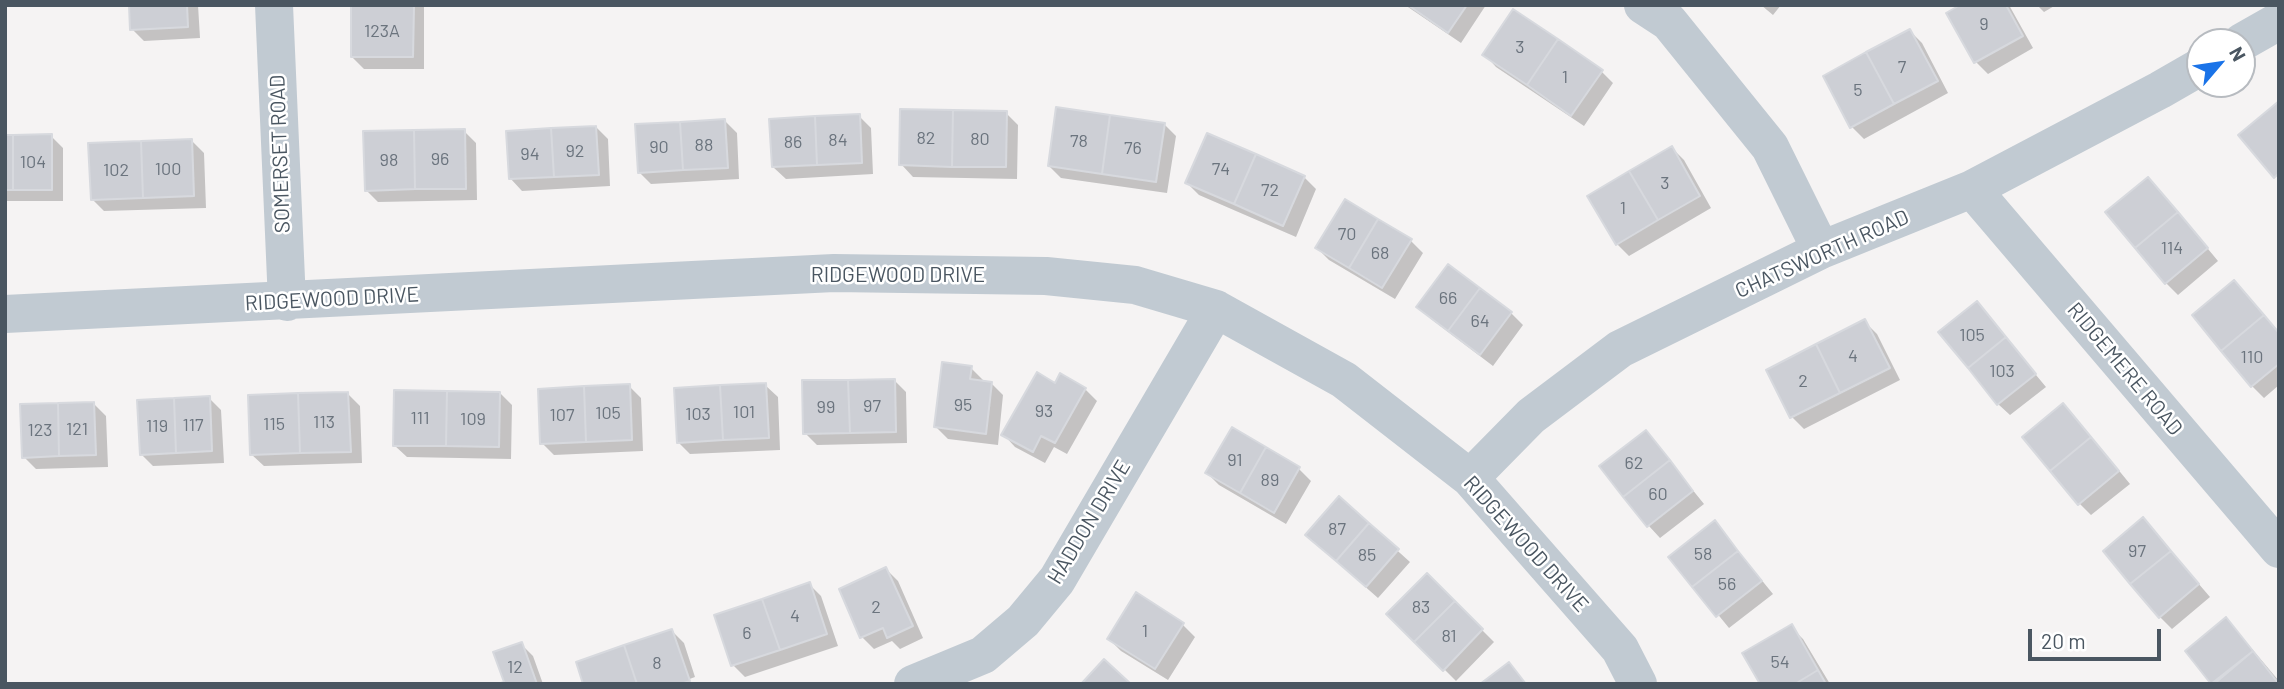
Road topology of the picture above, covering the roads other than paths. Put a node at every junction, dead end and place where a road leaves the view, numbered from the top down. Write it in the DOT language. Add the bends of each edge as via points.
graph roads {
  1 [pos="274,5"];
  2 [pos="1643,5"];
  3 [pos="2279,21"];
  4 [pos="2256,34"];
  5 [pos="2186,75"];
  6 [pos="1972,189"];
  7 [pos="1821,250"];
  8 [pos="287,302"];
  9 [pos="1216,309"];
  10 [pos="5,314"];
  11 [pos="1470,478"];
  12 [pos="2279,549"];
  13 [pos="913,684"];
  14 [pos="1638,684"];
  1 -- 8 [label="street, SOMERSET ROAD"];
  2 -- 7 [label="street" via="1669,22 1770,147"];
  3 -- 4 [label="street"];
  5 -- 6 [label="street, CHATSWORTH ROAD"];
  6 -- 7 [label="street, CHATSWORTH ROAD"];
  6 -- 12 [label="street, RIDGEMERE ROAD"];
  7 -- 11 [label="street, CHATSWORTH ROAD" via="1620,349 1531,415"];
  8 -- 9 [label="street, RIDGEWOOD DRIVE" via="834,273 1046,276 1135,285"];
  8 -- 10 [label="street, RIDGEWOOD DRIVE"];
  9 -- 11 [label="street, RIDGEWOOD DRIVE" via="1344,380"];
  9 -- 13 [label="street, HADDON DRIVE" via="1057,579 1032,611 984,654"];
  11 -- 14 [label="street, RIDGEWOOD DRIVE" via="1620,649"];
}
